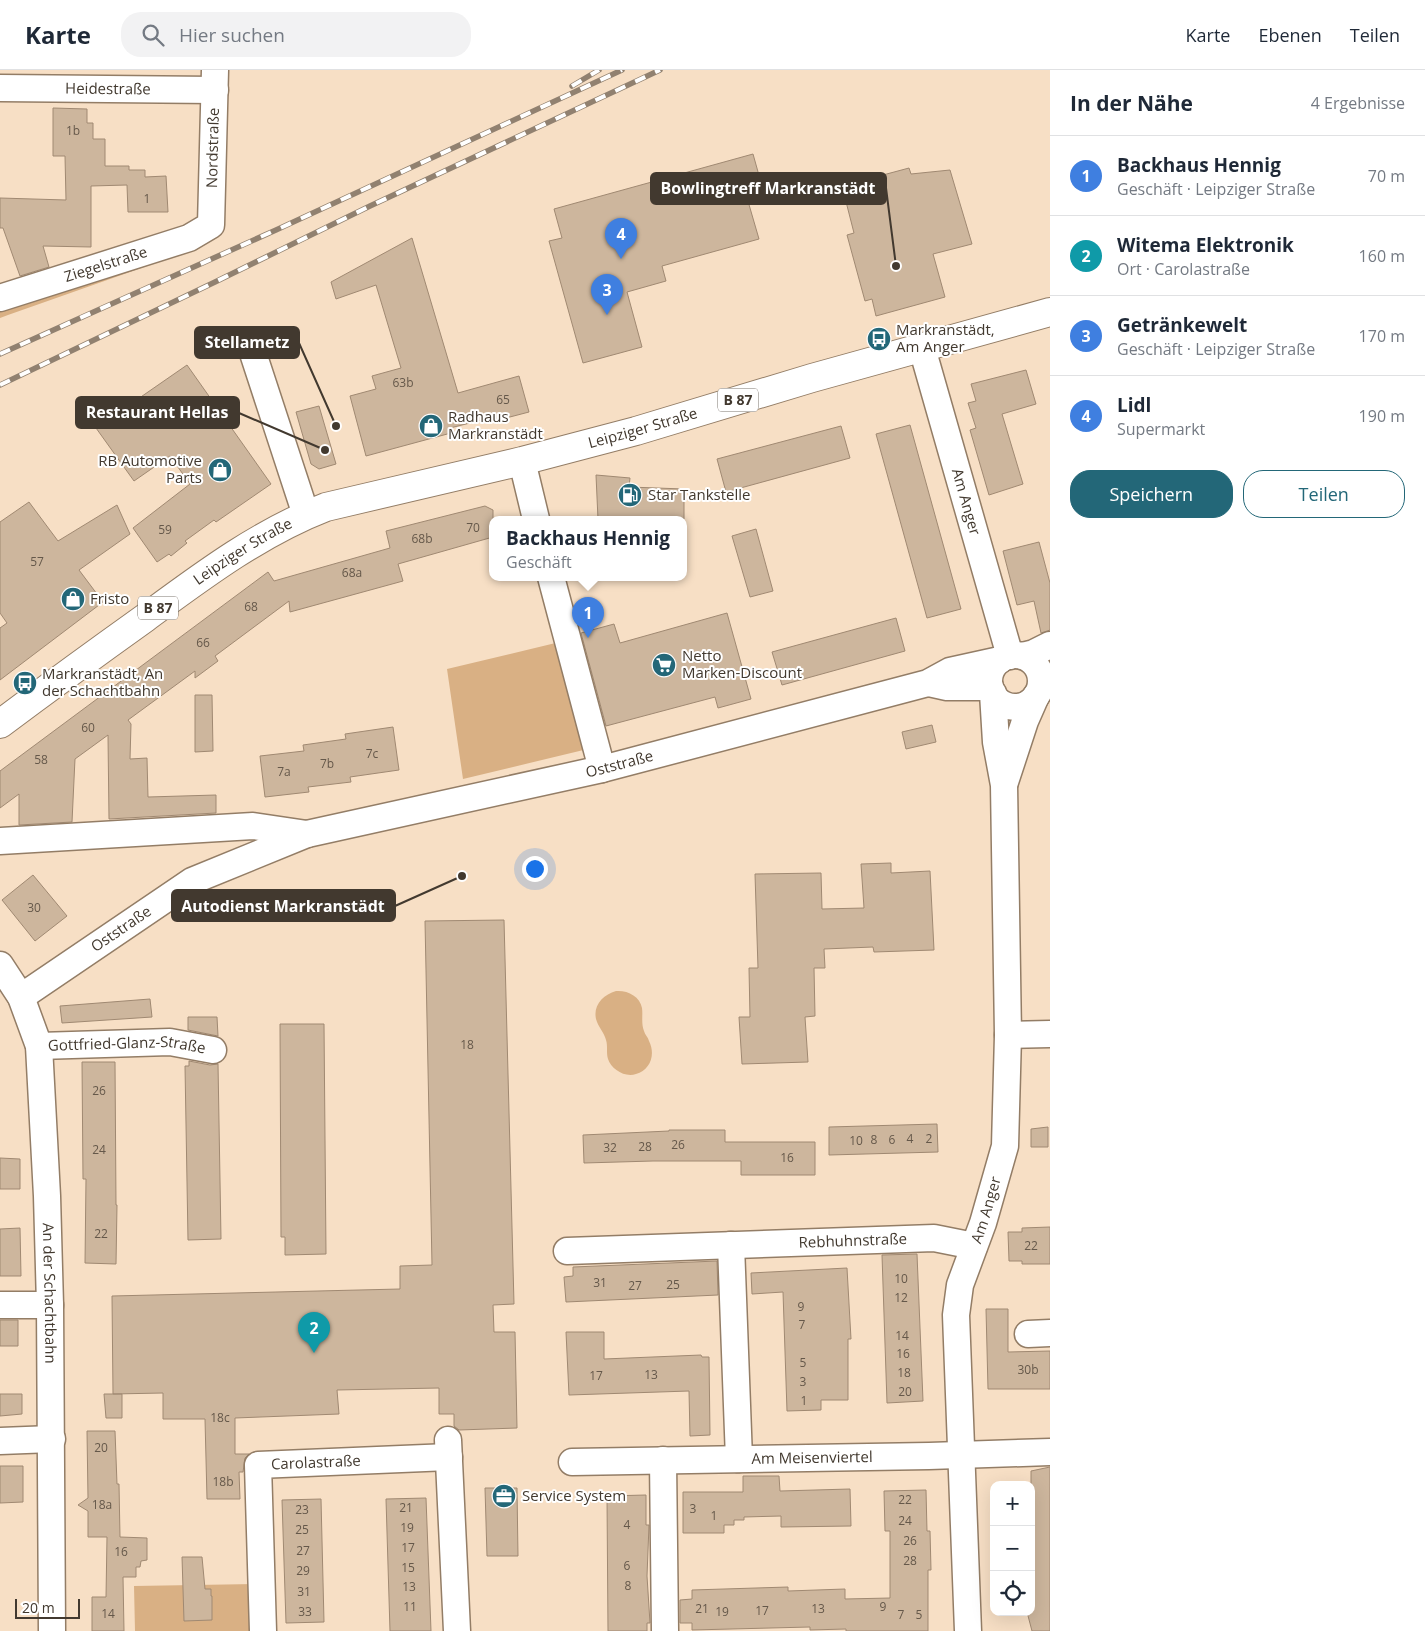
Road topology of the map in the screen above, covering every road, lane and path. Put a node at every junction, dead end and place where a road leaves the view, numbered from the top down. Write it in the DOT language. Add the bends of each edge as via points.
graph roads {
  1 [pos="215,80"];
  2 [pos="0,88"];
  3 [pos="211,225"];
  4 [pos="0,298"];
  5 [pos="1050,312"];
  6 [pos="250,344"];
  7 [pos="922,348"];
  8 [pos="522,461"];
  9 [pos="306,515"];
  10 [pos="535,516"];
  11 [pos="552,581"];
  12 [pos="1050,645"];
  13 [pos="1011,657"];
  14 [pos="928,683"];
  15 [pos="1042,686"];
  16 [pos="992,690"];
  17 [pos="0,724"];
  18 [pos="602,768"];
  19 [pos="1004,785"];
  20 [pos="307,834"];
  21 [pos="0,841"];
  22 [pos="0,965"];
  23 [pos="21,996"];
  24 [pos="1050,1034"];
  25 [pos="1008,1036"];
  26 [pos="39,1046"];
  27 [pos="213,1050"];
  28 [pos="731,1246"];
  29 [pos="974,1246"];
  30 [pos="568,1251"];
  31 [pos="0,1305"];
  32 [pos="50,1305"];
  33 [pos="52,1439"];
  34 [pos="0,1441"];
  35 [pos="1050,1452"];
  36 [pos="962,1456"];
  37 [pos="739,1459"];
  38 [pos="663,1460"];
  39 [pos="572,1462"];
  40 [pos="52,1631"];
  41 [pos="263,1631"];
  42 [pos="457,1631"];
  43 [pos="665,1631"];
  44 [pos="968,1631"];
  1 -- 2 [label="street, Heidestraße"];
  1 -- 3 [label="street, Nordstraße"];
  3 -- 4 [label="street, Ziegelstraße" via="189,238"];
  5 -- 7 [label="main road, Leipziger Straße / B 87"];
  6 -- 9 [label="street"];
  7 -- 8 [label="main road, Leipziger Straße / B 87"];
  7 -- 13 [label="street, Am Anger"];
  8 -- 9 [label="main road, Leipziger Straße / B 87" via="326,507"];
  8 -- 10 [label="street"];
  9 -- 17 [label="main road, Leipziger Straße / B 87" via="216,566"];
  11 -- 18 [label="street"];
  12 -- 13 [label="street, Oststraße" via="1034,654"];
  13 -- 14 [label="street, Oststraße" via="950,671"];
  13 -- 15 [label="street" via="1029,659 1040,672"];
  13 -- 16 [label="street" via="991,672"];
  14 -- 16 [label="street, Oststraße"];
  14 -- 18 [label="street, Oststraße"];
  15 -- 16 [label="street" via="1030,702 1013,707 998,700"];
  15 -- 19 [label="street, Am Anger" via="1025,721"];
  16 -- 19 [label="street, Am Anger" via="996,742"];
  18 -- 20 [label="street, Oststraße"];
  19 -- 25 [label="street, Am Anger"];
  20 -- 21 [label="street, Oststraße" via="253,826"];
  20 -- 23 [label="street, Oststraße" via="192,881"];
  22 -- 23 [label="street, An der Schachtbahn"];
  23 -- 26 [label="street, An der Schachtbahn"];
  24 -- 25 [label="street"];
  25 -- 29 [label="street, Am Anger" via="1005,1146"];
  26 -- 27 [label="street, Gottfried-Glanz-Straße" via="170,1042"];
  26 -- 32 [label="street, An der Schachtbahn"];
  28 -- 29 [label="street, Rebhuhnstraße" via="934,1238"];
  28 -- 30 [label="street, Rebhuhnstraße"];
  28 -- 37 [label="street"];
  29 -- 36 [label="street, Am Anger" via="960,1285 956,1315"];
  31 -- 32 [label="street"];
  32 -- 33 [label="street, An der Schachtbahn"];
  33 -- 34 [label="street"];
  33 -- 40 [label="street, An der Schachtbahn"];
  35 -- 36 [label="street, Am Meisenviertel"];
  36 -- 37 [label="street, Am Meisenviertel"];
  36 -- 44 [label="street, Am Anger"];
  37 -- 38 [label="street, Am Meisenviertel"];
  38 -- 39 [label="street, Am Meisenviertel"];
  38 -- 43 [label="street"];
  41 -- 42 [label="street, Carolastraße" via="258,1465 448,1448"];
}
